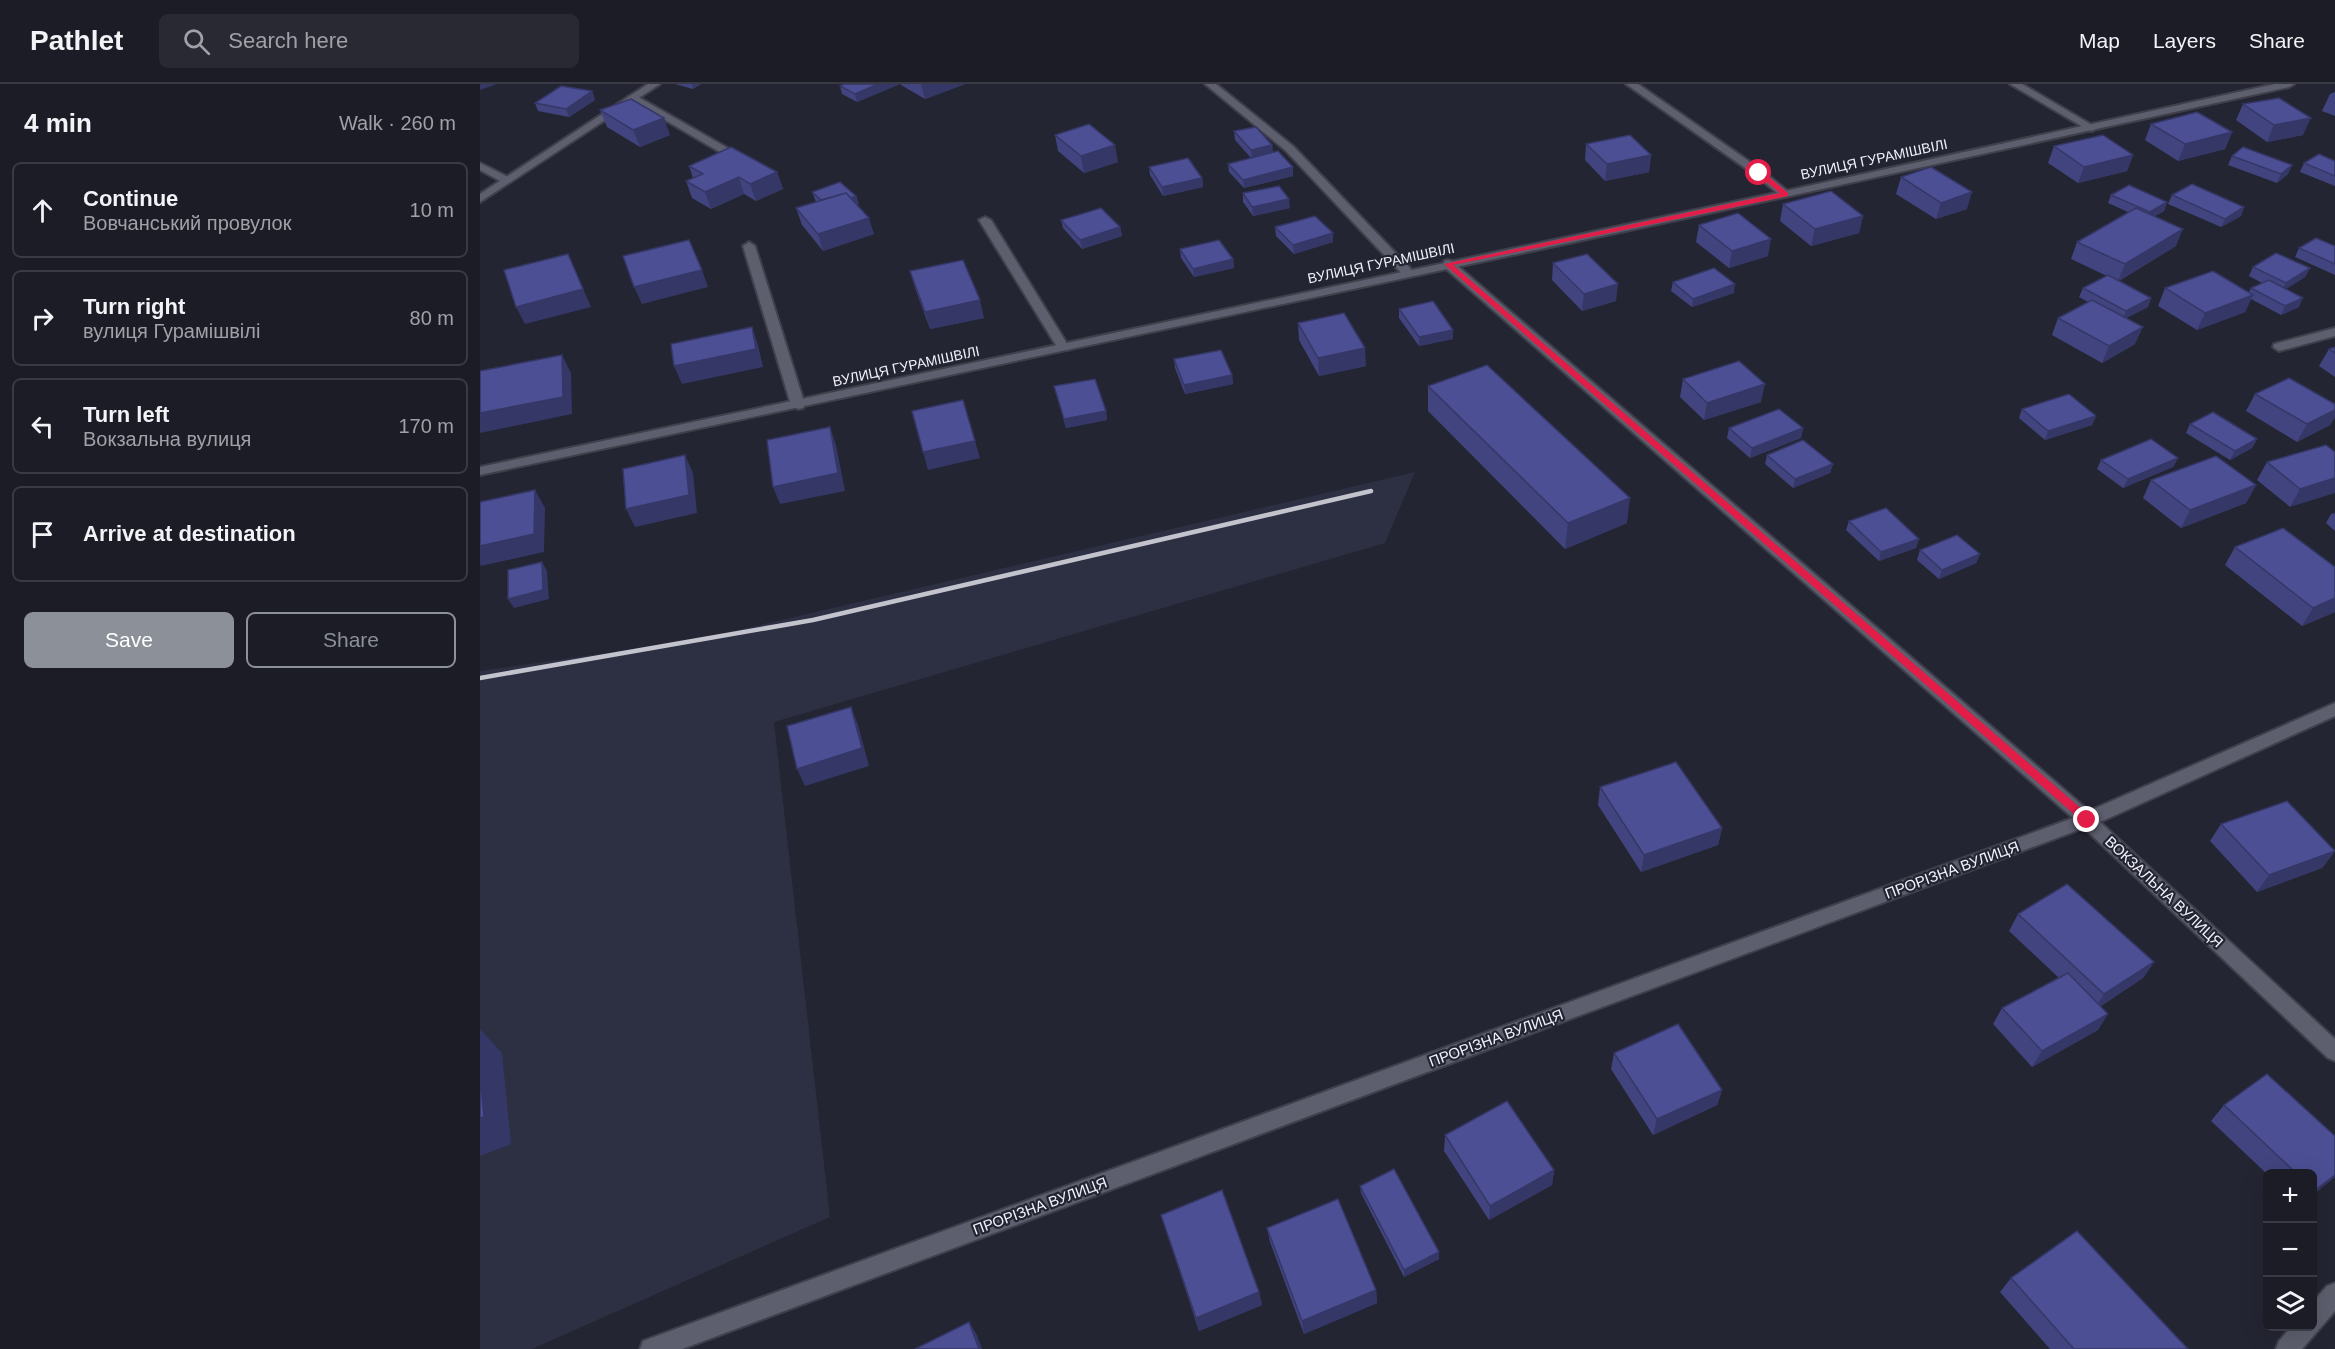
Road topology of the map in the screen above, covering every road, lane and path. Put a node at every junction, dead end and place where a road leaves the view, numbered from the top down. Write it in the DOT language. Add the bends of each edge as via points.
graph roads {
  1 [pos="655,84"];
  2 [pos="1210,84"];
  3 [pos="1631,84"];
  4 [pos="2015,84"];
  5 [pos="2289,84"];
  6 [pos="2263,87"];
  7 [pos="633,97"];
  8 [pos="2092,128"];
  9 [pos="734,156"];
  10 [pos="480,166"];
  11 [pos="506,180"];
  12 [pos="1785,194"];
  13 [pos="480,199"];
  14 [pos="985,220"];
  15 [pos="749,246"];
  16 [pos="1448,264"];
  17 [pos="1407,272"];
  18 [pos="2335,332"];
  19 [pos="1063,347"];
  20 [pos="2279,347"];
  21 [pos="798,405"];
  22 [pos="480,471"];
  23 [pos="2335,709"];
  24 [pos="2087,820"];
  25 [pos="2335,1052"];
  26 [pos="2335,1294"];
  27 [pos="2317,1315"];
  28 [pos="2303,1331"];
  29 [pos="651,1349"];
  30 [pos="2288,1349"];
  1 -- 7 [label="street"];
  2 -- 17 [label="street" via="1289,148"];
  3 -- 12 [label="street"];
  4 -- 8 [label="street"];
  5 -- 6 [label="street, ВУЛИЦЯ ГУРАМІШВІЛІ"];
  6 -- 8 [label="street, ВУЛИЦЯ ГУРАМІШВІЛІ"];
  7 -- 9 [label="street"];
  7 -- 11 [label="street"];
  8 -- 12 [label="street, ВУЛИЦЯ ГУРАМІШВІЛІ"];
  10 -- 11 [label="street"];
  11 -- 13 [label="street"];
  12 -- 16 [label="street, ВУЛИЦЯ ГУРАМІШВІЛІ"];
  14 -- 19 [label="street"];
  15 -- 21 [label="street"];
  16 -- 17 [label="street, ВУЛИЦЯ ГУРАМІШВІЛІ"];
  16 -- 24 [label="street, ВОКЗАЛЬНА ВУЛИЦЯ"];
  17 -- 19 [label="street, ВУЛИЦЯ ГУРАМІШВІЛІ"];
  18 -- 20 [label="street"];
  19 -- 21 [label="street, ВУЛИЦЯ ГУРАМІШВІЛІ"];
  21 -- 22 [label="street, ВУЛИЦЯ ГУРАМІШВІЛІ"];
  23 -- 24 [label="street, ПРОРІЗНА ВУЛИЦЯ"];
  24 -- 25 [label="street, ВОКЗАЛЬНА ВУЛИЦЯ"];
  24 -- 29 [label="street, ПРОРІЗНА ВУЛИЦЯ"];
  26 -- 27 [label="street"];
  28 -- 30 [label="street"];
}
